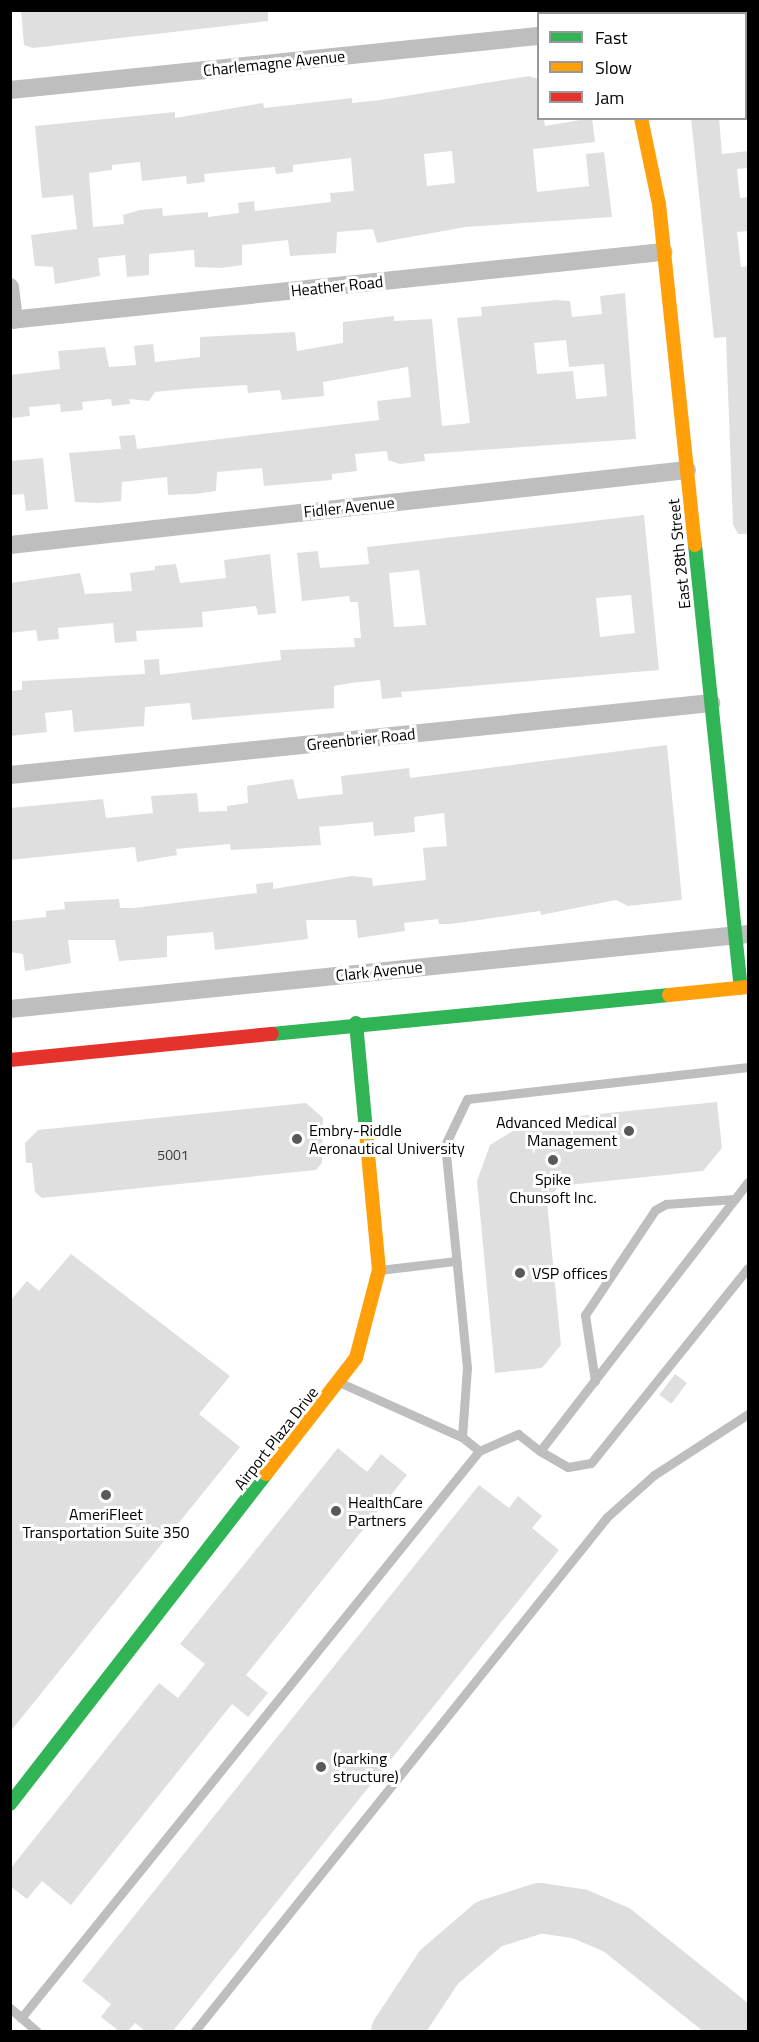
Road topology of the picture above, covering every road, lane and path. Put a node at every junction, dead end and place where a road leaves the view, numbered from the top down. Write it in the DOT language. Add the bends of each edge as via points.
graph roads {
  1 [pos="537,36"];
  2 [pos="10,90"];
  3 [pos="640,120"];
  4 [pos="663,252"];
  5 [pos="10,287"];
  6 [pos="12,320"];
  7 [pos="687,470"];
  8 [pos="10,545"];
  9 [pos="711,703"];
  10 [pos="10,775"];
  11 [pos="742,935"];
  12 [pos="745,988"];
  13 [pos="10,1009"];
  14 [pos="356,1023"];
  15 [pos="10,1060"];
  16 [pos="748,1067"];
  17 [pos="748,1182"];
  18 [pos="735,1199"];
  19 [pos="456,1261"];
  20 [pos="748,1268"];
  21 [pos="379,1270"];
  22 [pos="595,1381"];
  23 [pos="341,1383"];
  24 [pos="748,1414"];
  25 [pos="462,1437"];
  26 [pos="478,1451"];
  27 [pos="540,1451"];
  28 [pos="10,1804"];
  29 [pos="10,2008"];
  30 [pos="21,2018"];
  31 [pos="38,2031"];
  32 [pos="194,2031"];
  1 -- 2 [label="street, Charlemagne Avenue"];
  3 -- 4 [label="street, East 28th Street"];
  4 -- 6 [label="street, Heather Road"];
  4 -- 7 [label="street, East 28th Street"];
  5 -- 6 [label="street"];
  7 -- 8 [label="street, Fidler Avenue"];
  7 -- 9 [label="street, East 28th Street"];
  9 -- 10 [label="street, Greenbrier Road"];
  9 -- 11 [label="street, East 28th Street"];
  11 -- 12 [label="street, East 28th Street"];
  11 -- 13 [label="street, Clark Avenue"];
  12 -- 14 [label="street"];
  14 -- 15 [label="street"];
  14 -- 21 [label="street, Airport Plaza Drive"];
  16 -- 19 [label="lane" via="467,1099 446,1145"];
  17 -- 18 [label="lane"];
  18 -- 22 [label="lane"];
  18 -- 22 [label="lane" via="666,1204 655,1210 585,1315"];
  19 -- 21 [label="lane"];
  19 -- 25 [label="lane" via="467,1368"];
  20 -- 27 [label="lane" via="591,1463 568,1467"];
  21 -- 23 [label="street, Airport Plaza Drive" via="368,1326"];
  22 -- 27 [label="lane"];
  23 -- 25 [label="lane"];
  23 -- 28 [label="street, Airport Plaza Drive"];
  24 -- 32 [label="lane" via="654,1475 607,1516"];
  25 -- 26 [label="lane"];
  26 -- 27 [label="lane" via="518,1434"];
  26 -- 30 [label="lane"];
  29 -- 30 [label="lane"];
  30 -- 31 [label="lane"];
}
